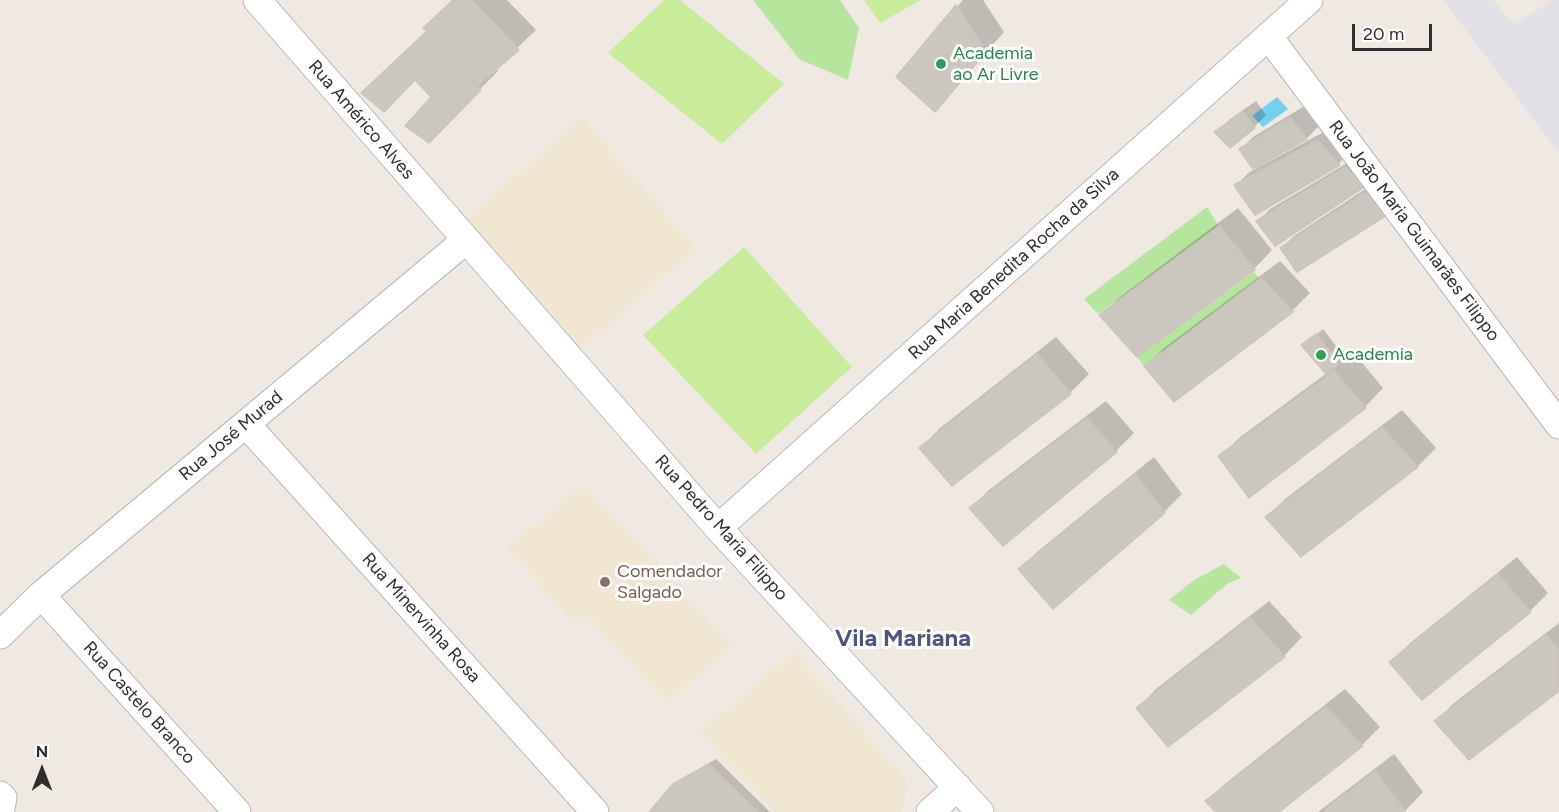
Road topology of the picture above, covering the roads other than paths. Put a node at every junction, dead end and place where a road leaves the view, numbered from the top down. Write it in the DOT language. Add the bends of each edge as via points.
graph roads {
  1 [pos="257,0"];
  2 [pos="1309,0"];
  3 [pos="1269,37"];
  4 [pos="466,240"];
  5 [pos="246,424"];
  6 [pos="1559,425"];
  7 [pos="718,528"];
  8 [pos="41,595"];
  9 [pos="0,635"];
  10 [pos="958,787"];
  11 [pos="0,795"];
  12 [pos="0,812"];
  13 [pos="237,812"];
  14 [pos="595,812"];
  15 [pos="930,812"];
  16 [pos="980,812"];
  1 -- 4 [label="street, Rua Américo Alves"];
  2 -- 3 [label="street, Rua Maria Benedita Rocha da Silva"];
  3 -- 6 [label="street, Rua João Maria Guimarães Filippo"];
  3 -- 7 [label="street, Rua Maria Benedita Rocha da Silva"];
  4 -- 5 [label="street, Rua José Murad"];
  4 -- 7 [label="street, Rua Pedro Maria Filippo"];
  5 -- 8 [label="street, Rua José Murad"];
  5 -- 14 [label="street, Rua Minervinha Rosa"];
  7 -- 10 [label="street, Rua Pedro Maria Filippo"];
  8 -- 9 [label="street, Rua José Murad"];
  8 -- 13 [label="street, Rua Castelo Branco"];
  10 -- 15 [label="street"];
  10 -- 16 [label="street, Rua Pedro Maria Filippo"];
  11 -- 12 [label="street"];
}
